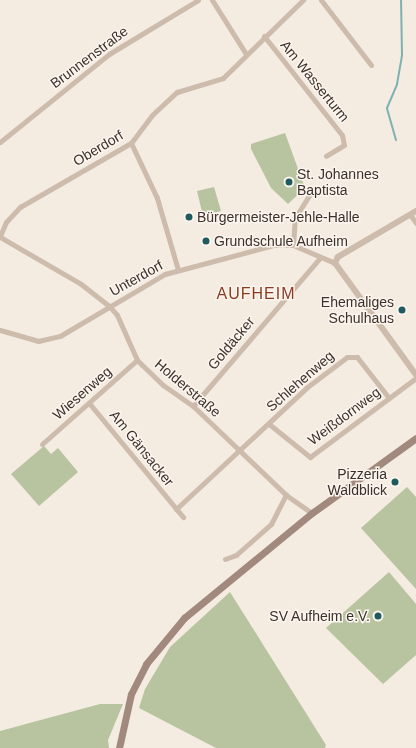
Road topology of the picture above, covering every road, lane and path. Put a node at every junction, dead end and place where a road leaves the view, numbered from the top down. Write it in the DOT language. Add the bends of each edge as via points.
graph roads {
  1 [pos="198,0"];
  2 [pos="212,0"];
  3 [pos="303,0"];
  4 [pos="321,0"];
  5 [pos="264,36"];
  6 [pos="246,54"];
  7 [pos="371,65"];
  8 [pos="0,142"];
  9 [pos="131,143"];
  10 [pos="326,156"];
  11 [pos="310,194"];
  12 [pos="416,211"];
  13 [pos="410,216"];
  14 [pos="416,223"];
  15 [pos="0,237"];
  16 [pos="293,245"];
  17 [pos="320,259"];
  18 [pos="335,263"];
  19 [pos="178,270"];
  20 [pos="109,306"];
  21 [pos="0,330"];
  22 [pos="137,360"];
  23 [pos="416,376"];
  24 [pos="389,398"];
  25 [pos="89,403"];
  26 [pos="194,406"];
  27 [pos="269,424"];
  28 [pos="416,438"];
  29 [pos="42,444"];
  30 [pos="241,451"];
  31 [pos="286,495"];
  32 [pos="176,509"];
  33 [pos="312,513"];
  34 [pos="184,518"];
  35 [pos="225,559"];
  36 [pos="119,748"];
  1 -- 8 [label="street, Brunnenstraße" via="109,54"];
  2 -- 6 [label="street"];
  3 -- 5 [label="street, Oberdorf"];
  4 -- 7 [label="street"];
  5 -- 6 [label="street, Oberdorf"];
  5 -- 10 [label="street, Am Wasserturm" via="342,135 344,146"];
  6 -- 9 [label="street, Oberdorf" via="223,78 177,92 152,115"];
  9 -- 15 [label="street, Oberdorf" via="20,207 6,222"];
  9 -- 19 [label="street" via="157,198"];
  11 -- 16 [label="street" via="294,218"];
  12 -- 13 [label="street"];
  13 -- 14 [label="street"];
  13 -- 18 [label="street" via="338,257"];
  15 -- 20 [label="street, Holderstraße" via="81,284"];
  16 -- 17 [label="street, Unterdorf"];
  16 -- 19 [label="street, Unterdorf" via="274,245"];
  17 -- 18 [label="street, Unterdorf"];
  17 -- 26 [label="street, Goldäcker"];
  18 -- 23 [label="street"];
  19 -- 20 [label="street, Unterdorf" via="150,281"];
  20 -- 21 [label="street, Unterdorf" via="60,336 45,340 24,339"];
  20 -- 22 [label="street, Holderstraße" via="117,315"];
  22 -- 25 [label="street, Wiesenweg"];
  22 -- 26 [label="street, Holderstraße" via="163,385"];
  23 -- 24 [label="street, Weißdornweg"];
  24 -- 27 [label="street, Weißdornweg" via="310,457"];
  24 -- 27 [label="street, Schlehenweg" via="357,357 347,357"];
  25 -- 29 [label="street, Wiesenweg"];
  25 -- 32 [label="street, Am Gänsacker"];
  26 -- 30 [label="street, Holderstraße"];
  27 -- 30 [label="street, Schlehenweg"];
  28 -- 33 [label="main road"];
  30 -- 31 [label="street, Holderstraße"];
  30 -- 32 [label="street"];
  31 -- 33 [label="street, Holderstraße"];
  31 -- 35 [label="street" via="271,524 236,555"];
  32 -- 34 [label="street, Am Gänsacker"];
  33 -- 36 [label="main road" via="184,618 163,640 131,694"];
}
